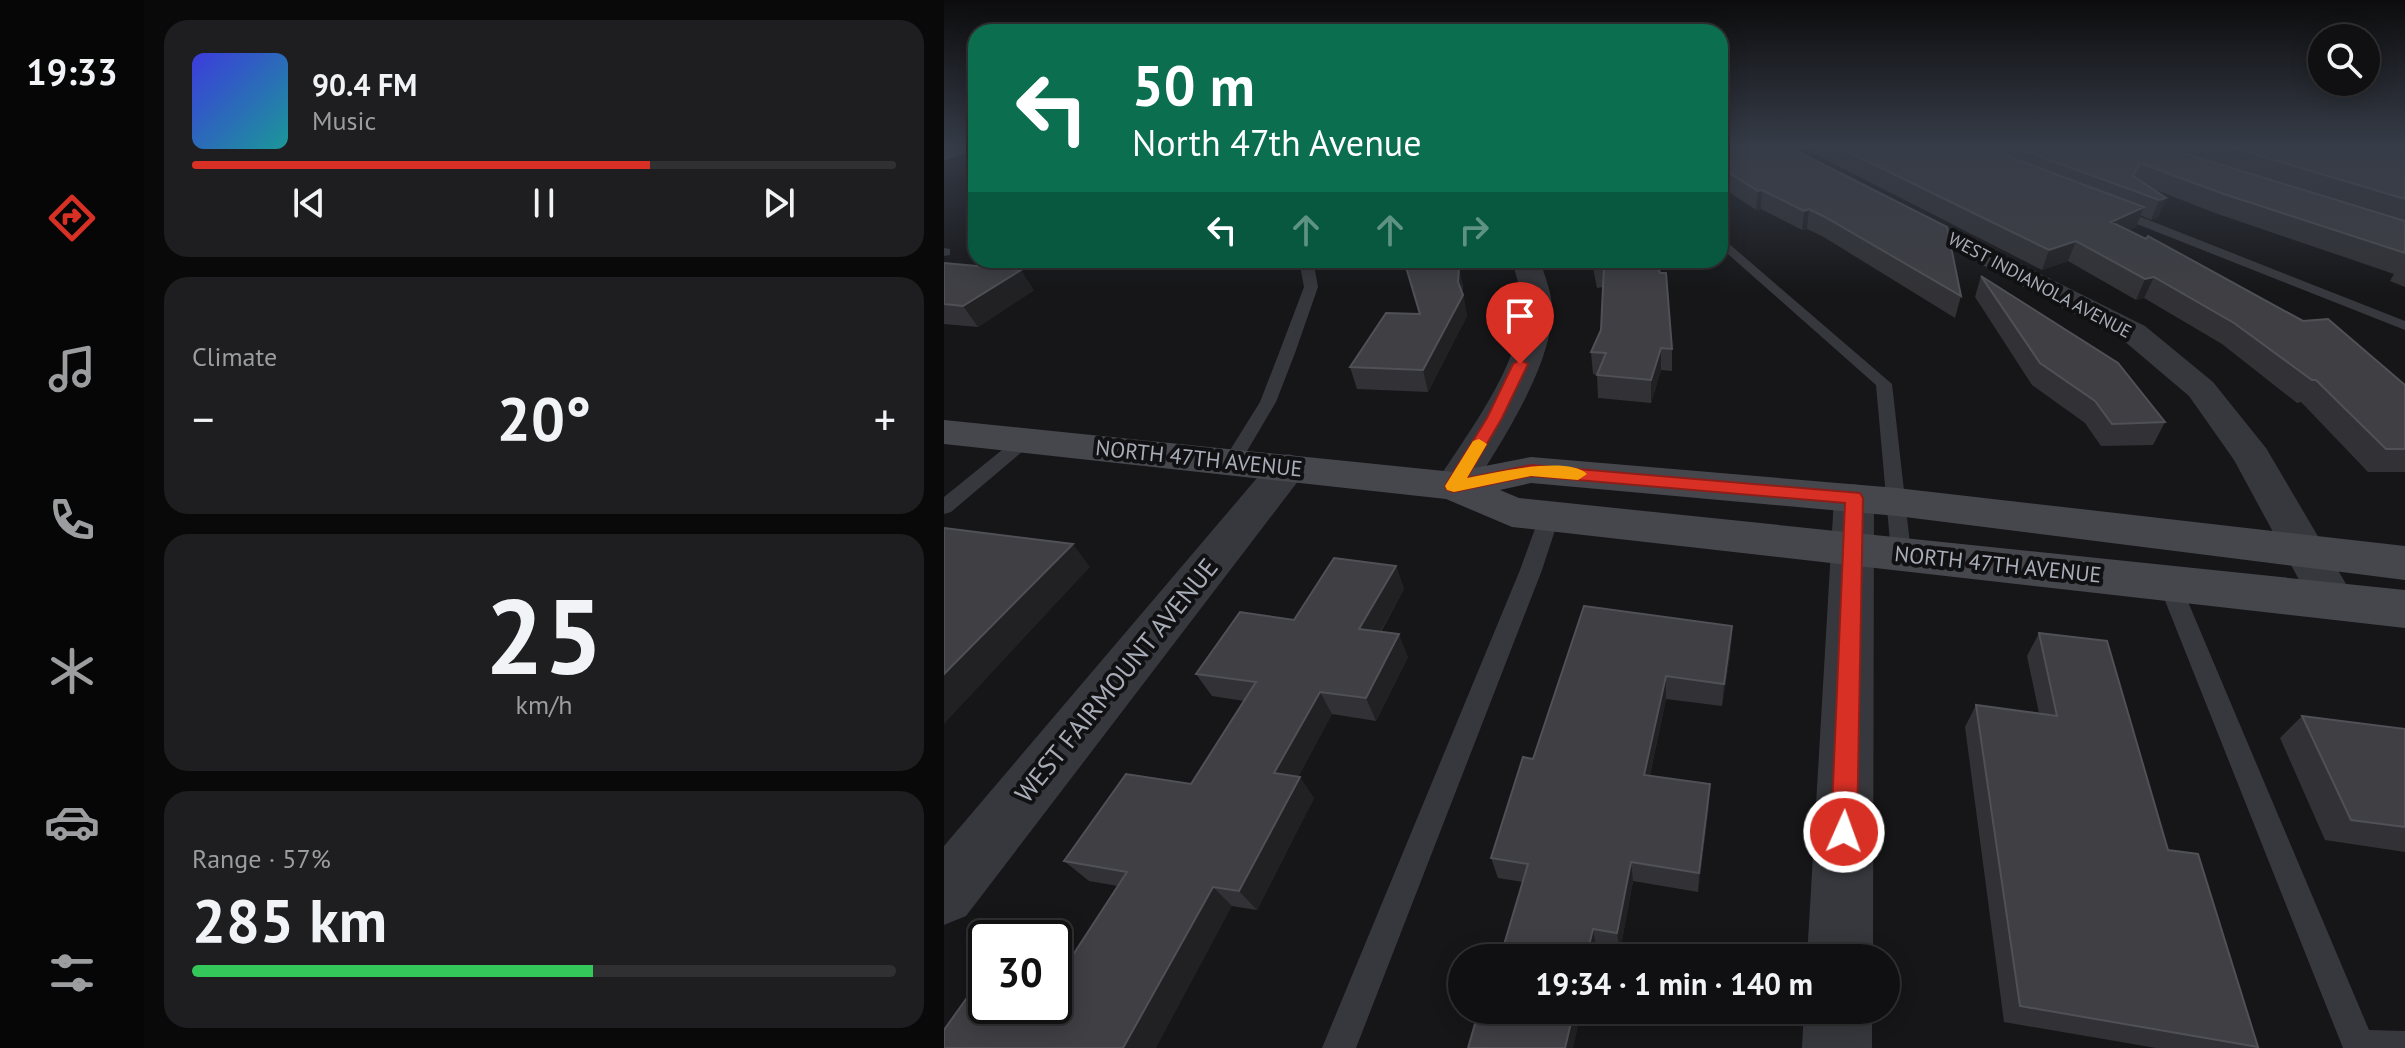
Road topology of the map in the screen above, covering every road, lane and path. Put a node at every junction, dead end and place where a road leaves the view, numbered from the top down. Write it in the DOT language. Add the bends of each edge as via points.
graph roads {
  1 [pos="1873,196"];
  2 [pos="2098,204"];
  3 [pos="1728,247"];
  4 [pos="1307,268"];
  5 [pos="1528,268"];
  6 [pos="2405,326"];
  7 [pos="947,435"];
  8 [pos="1024,441"];
  9 [pos="1231,463"];
  10 [pos="1288,467"];
  11 [pos="1454,486"];
  12 [pos="944,507"];
  13 [pos="1550,515"];
  14 [pos="1876,525"];
  15 [pos="2306,553"];
  16 [pos="2405,563"];
  17 [pos="2169,583"];
  18 [pos="2333,601"];
  19 [pos="2405,609"];
  20 [pos="944,894"];
  21 [pos="1841,944"];
  22 [pos="1838,1024"];
  23 [pos="2360,1047"];
  24 [pos="1339,1048"];
  25 [pos="1837,1048"];
  26 [pos="2405,1048"];
  1 -- 15 [label="street, WEST INDIANOLA AVENUE" via="2134,333 2179,370 2201,389 2252,457"];
  2 -- 6 [label="lane"];
  3 -- 14 [label="lane" via="1884,384"];
  4 -- 9 [label="lane" via="1311,287 1268,402"];
  5 -- 11 [label="street" via="1537,309 1533,338 1495,418"];
  7 -- 8 [label="street, NORTH 47TH AVENUE"];
  8 -- 9 [label="street, NORTH 47TH AVENUE"];
  8 -- 12 [label="lane"];
  9 -- 10 [label="street, NORTH 47TH AVENUE"];
  10 -- 11 [label="street, NORTH 47TH AVENUE"];
  10 -- 20 [label="street, WEST FAIRMOUNT AVENUE"];
  11 -- 13 [label="street, NORTH 47TH AVENUE" via="1512,512"];
  11 -- 14 [label="street, NORTH 47TH AVENUE" via="1531,470"];
  13 -- 14 [label="street, NORTH 47TH AVENUE"];
  13 -- 24 [label="lane"];
  14 -- 15 [label="street, NORTH 47TH AVENUE"];
  14 -- 17 [label="street, NORTH 47TH AVENUE"];
  14 -- 21 [label="street"];
  15 -- 16 [label="street, NORTH 47TH AVENUE"];
  15 -- 18 [label="street, WEST INDIANOLA AVENUE"];
  17 -- 18 [label="street, NORTH 47TH AVENUE"];
  17 -- 23 [label="lane"];
  18 -- 19 [label="street, NORTH 47TH AVENUE"];
  22 -- 25 [label="street"];
  23 -- 26 [label="lane"];
}
